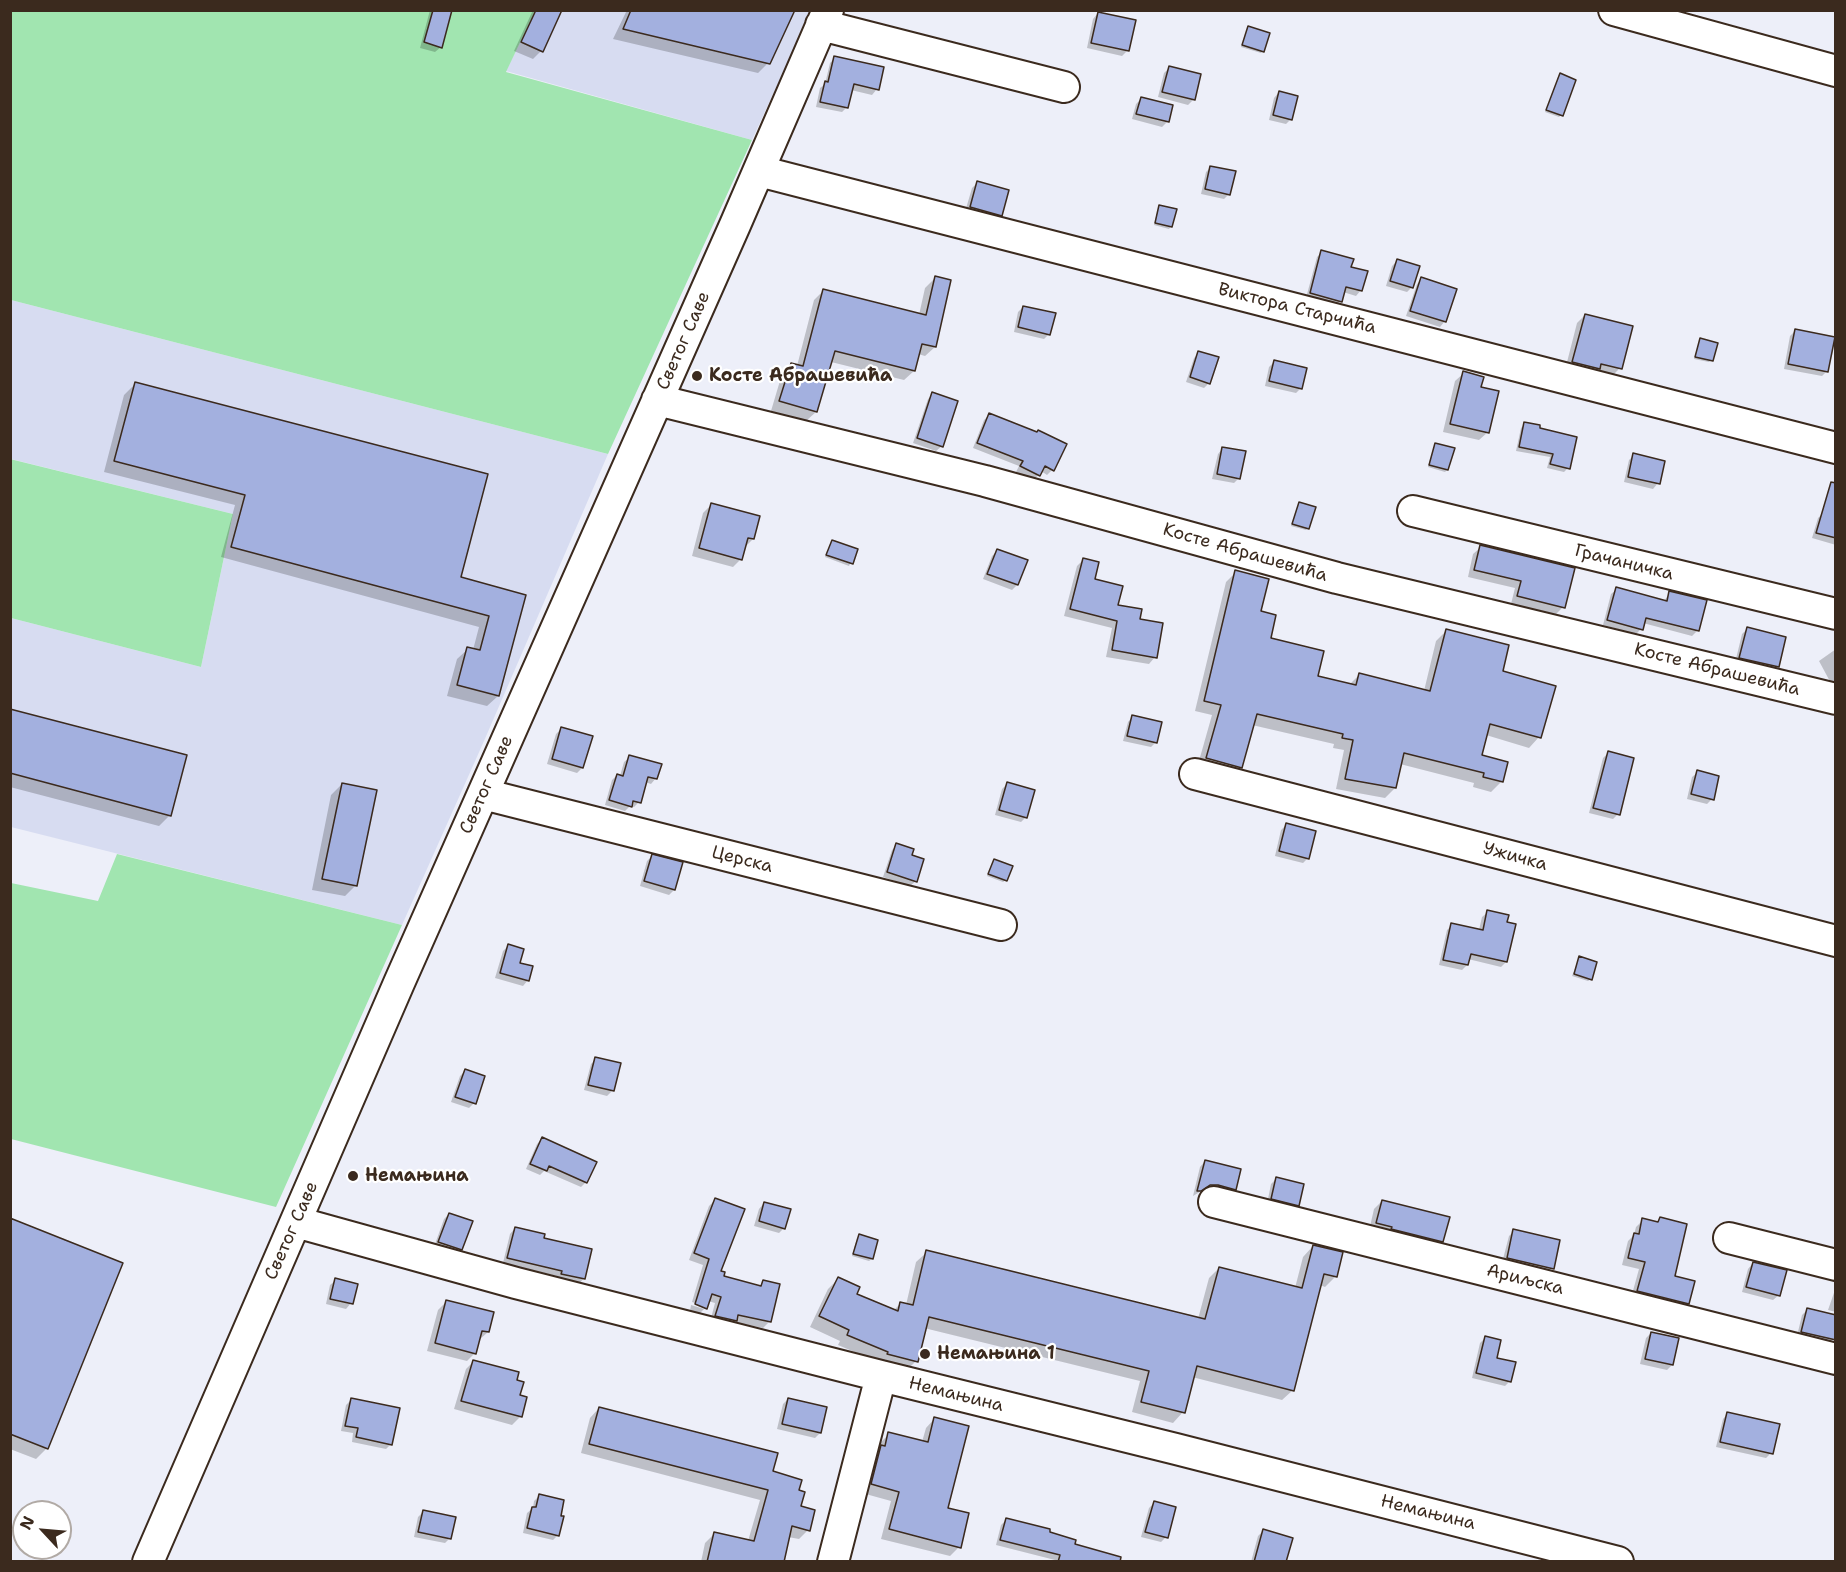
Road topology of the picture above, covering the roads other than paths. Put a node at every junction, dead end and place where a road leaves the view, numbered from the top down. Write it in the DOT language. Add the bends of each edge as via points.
graph roads {
  1 [pos="1614,10"];
  2 [pos="824,18"];
  3 [pos="1836,71"];
  4 [pos="1064,87"];
  5 [pos="759,171"];
  6 [pos="657,400"];
  7 [pos="1836,448"];
  8 [pos="1413,511"];
  9 [pos="1836,614"];
  10 [pos="1836,699"];
  11 [pos="1195,774"];
  12 [pos="483,794"];
  13 [pos="1001,925"];
  14 [pos="1836,941"];
  15 [pos="1214,1202"];
  16 [pos="296,1222"];
  17 [pos="1729,1238"];
  18 [pos="1836,1265"];
  19 [pos="1836,1359"];
  20 [pos="881,1376"];
  21 [pos="148,1562"];
  22 [pos="833,1562"];
  23 [pos="1618,1562"];
  1 -- 3 [label="street"];
  2 -- 4 [label="street"];
  2 -- 5 [label="street, Светог Саве"];
  5 -- 6 [label="street, Светог Саве"];
  5 -- 7 [label="street, Виктора Старчића"];
  6 -- 10 [label="street, Косте Абрашевића" via="985,481 1336,578"];
  6 -- 12 [label="street, Светог Саве"];
  8 -- 9 [label="street, Грачаничка"];
  11 -- 14 [label="street, Ужичка"];
  12 -- 13 [label="street, Церска"];
  12 -- 16 [label="street, Светог Саве"];
  15 -- 19 [label="street, Ариљска"];
  16 -- 20 [label="street, Немањина"];
  16 -- 21 [label="street, Светог Саве"];
  17 -- 18 [label="street"];
  20 -- 22 [label="street"];
  20 -- 23 [label="street, Немањина"];
}
